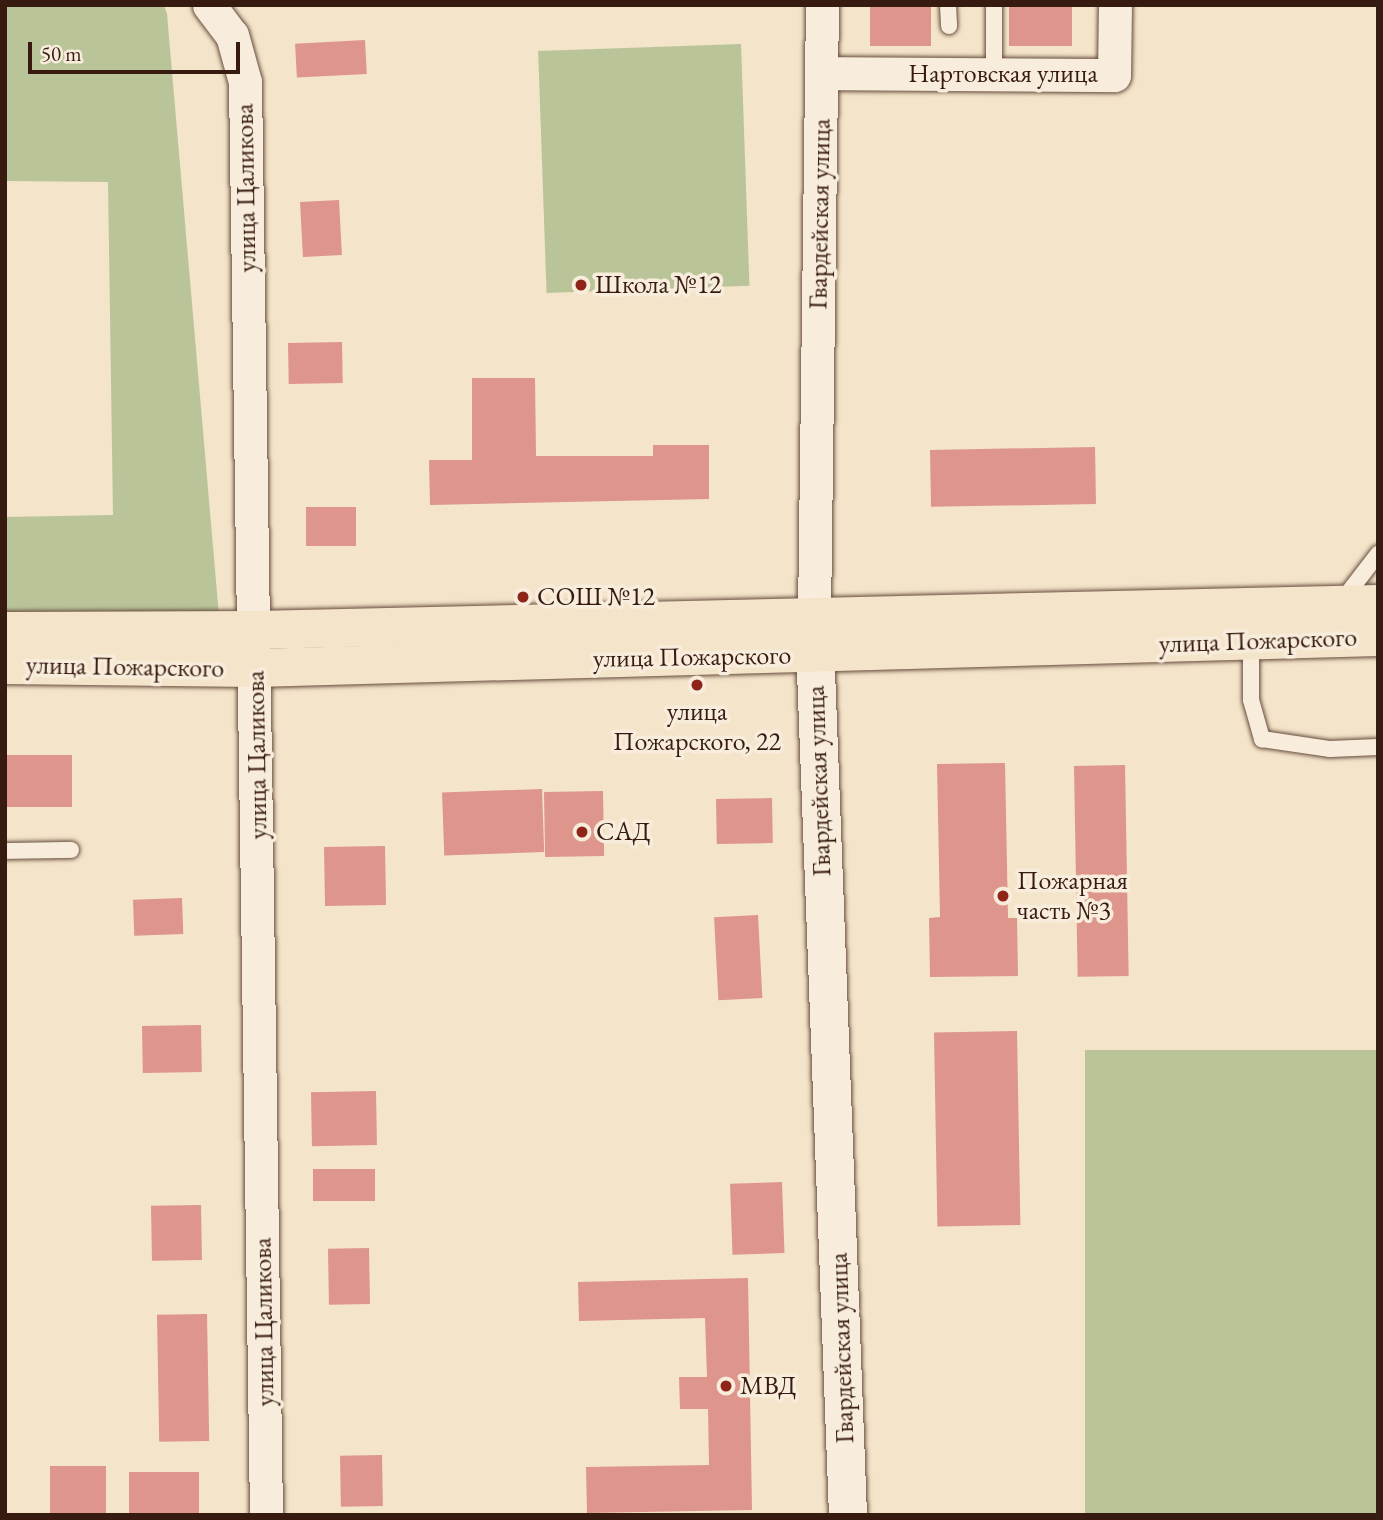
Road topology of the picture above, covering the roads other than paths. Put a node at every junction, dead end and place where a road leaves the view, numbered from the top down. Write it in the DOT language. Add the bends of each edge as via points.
graph roads {
  1 [pos="209,5"];
  2 [pos="822,5"];
  3 [pos="948,5"];
  4 [pos="994,5"];
  5 [pos="1115,5"];
  6 [pos="949,26"];
  7 [pos="822,73"];
  8 [pos="994,74"];
  9 [pos="1378,554"];
  10 [pos="1378,604"];
  11 [pos="814,615"];
  12 [pos="1335,622"];
  13 [pos="256,630"];
  14 [pos="5,631"];
  15 [pos="1378,637"];
  16 [pos="1251,641"];
  17 [pos="814,653"];
  18 [pos="5,665"];
  19 [pos="255,668"];
  20 [pos="1378,747"];
  21 [pos="5,850"];
  22 [pos="71,850"];
  23 [pos="266,1515"];
  24 [pos="848,1515"];
  1 -- 13 [label="street, улица Цаликова" via="232,35 245,82"];
  2 -- 7 [label="street, Гвардейская улица"];
  3 -- 6 [label="lane"];
  4 -- 8 [label="lane"];
  5 -- 8 [label="street, Нартовская улица" via="1114,75"];
  7 -- 8 [label="street, Нартовская улица"];
  7 -- 11 [label="street, Гвардейская улица"];
  9 -- 12 [label="lane"];
  10 -- 12 [label="main road, улица Пожарского"];
  11 -- 12 [label="main road, улица Пожарского"];
  11 -- 13 [label="main road, улица Пожарского"];
  11 -- 17 [label="street, Гвардейская улица"];
  12 -- 15 [label="main road, улица Пожарского"];
  12 -- 16 [label="main road, улица Пожарского"];
  13 -- 14 [label="main road, улица Пожарского"];
  13 -- 19 [label="street, улица Цаликова"];
  16 -- 17 [label="main road, улица Пожарского"];
  16 -- 20 [label="lane" via="1251,700 1262,739 1330,749"];
  17 -- 19 [label="main road, улица Пожарского"];
  17 -- 24 [label="street, Гвардейская улица"];
  18 -- 19 [label="main road, улица Пожарского"];
  19 -- 23 [label="street, улица Цаликова"];
  21 -- 22 [label="lane"];
}
